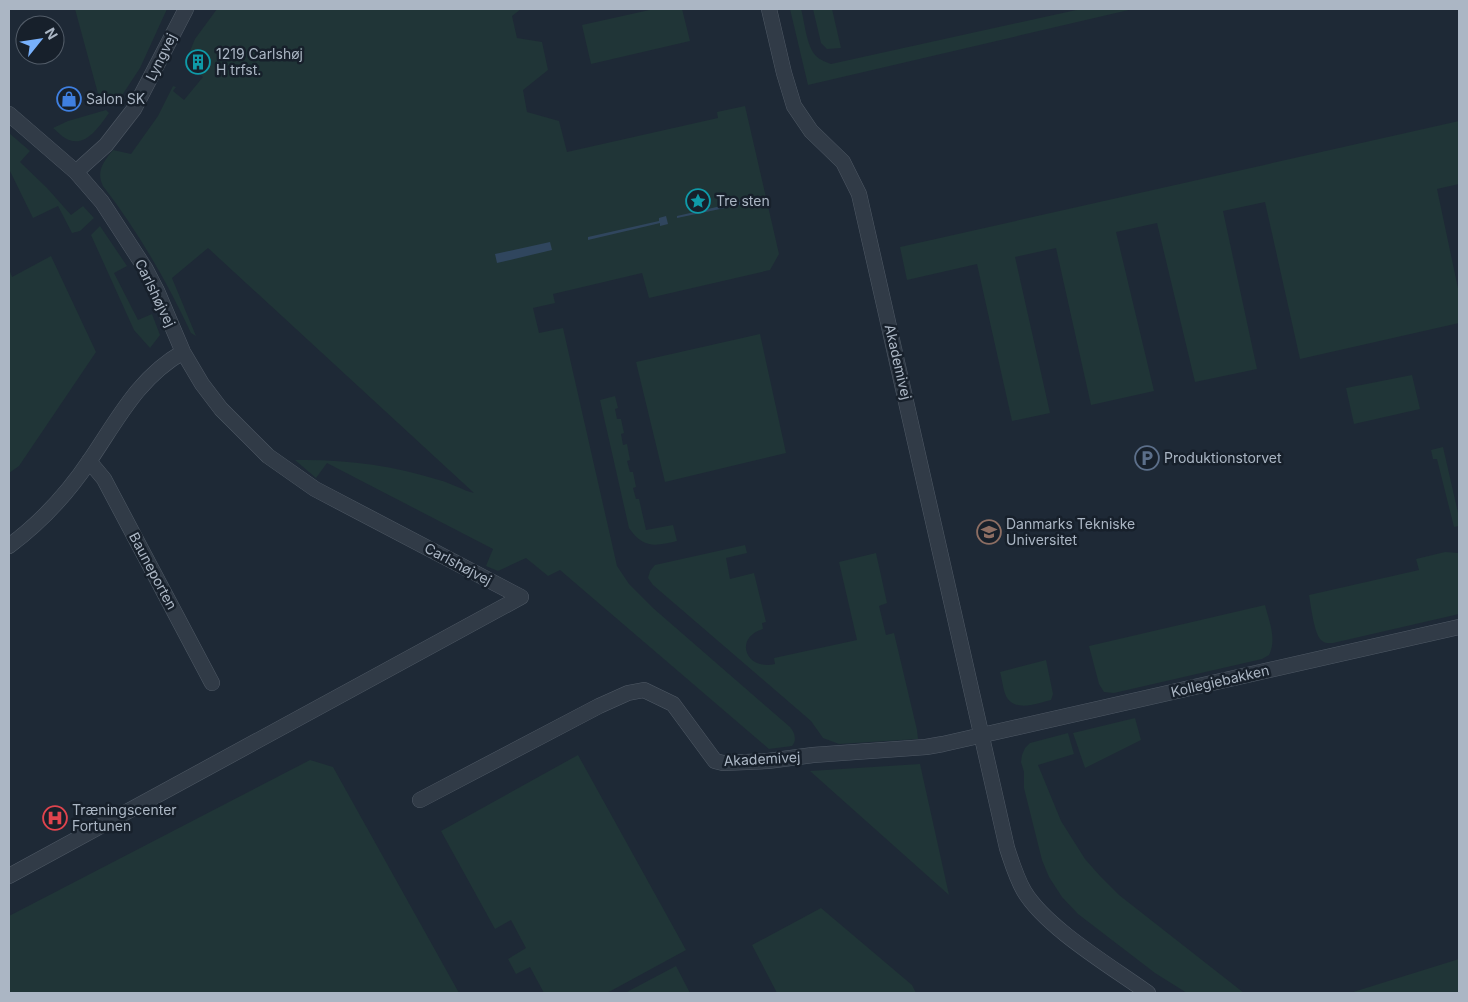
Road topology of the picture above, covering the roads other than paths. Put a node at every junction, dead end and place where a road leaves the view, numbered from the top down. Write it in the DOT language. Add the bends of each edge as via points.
graph roads {
  1 [pos="186,9"];
  2 [pos="769,9"];
  3 [pos="9,114"];
  4 [pos="76,172"];
  5 [pos="183,352"];
  6 [pos="89,462"];
  7 [pos="9,546"];
  8 [pos="1459,627"];
  9 [pos="212,683"];
  10 [pos="982,736"];
  11 [pos="420,800"];
  12 [pos="9,876"];
  13 [pos="1148,993"];
  1 -- 4 [label="street, Lyngvej" via="134,109 106,145"];
  2 -- 10 [label="street, Akademivej" via="794,106 811,131 843,162 859,194"];
  3 -- 4 [label="street, Carlshøjvej"];
  4 -- 5 [label="street, Carlshøjvej" via="102,202 145,268"];
  5 -- 6 [label="street" via="159,368 137,389"];
  5 -- 12 [label="street, Carlshøjvej" via="222,409 268,456 293,475 521,597"];
  6 -- 7 [label="street" via="55,504"];
  6 -- 9 [label="street, Bauneporten" via="104,479"];
  8 -- 10 [label="street, Kollegiebakken"];
  10 -- 11 [label="street, Akademivej" via="926,747 723,763 715,761 673,704 644,690 598,706"];
  10 -- 13 [label="street, Akademivej" via="1007,848 1014,872 1025,892 1041,912 1068,935"];
}
